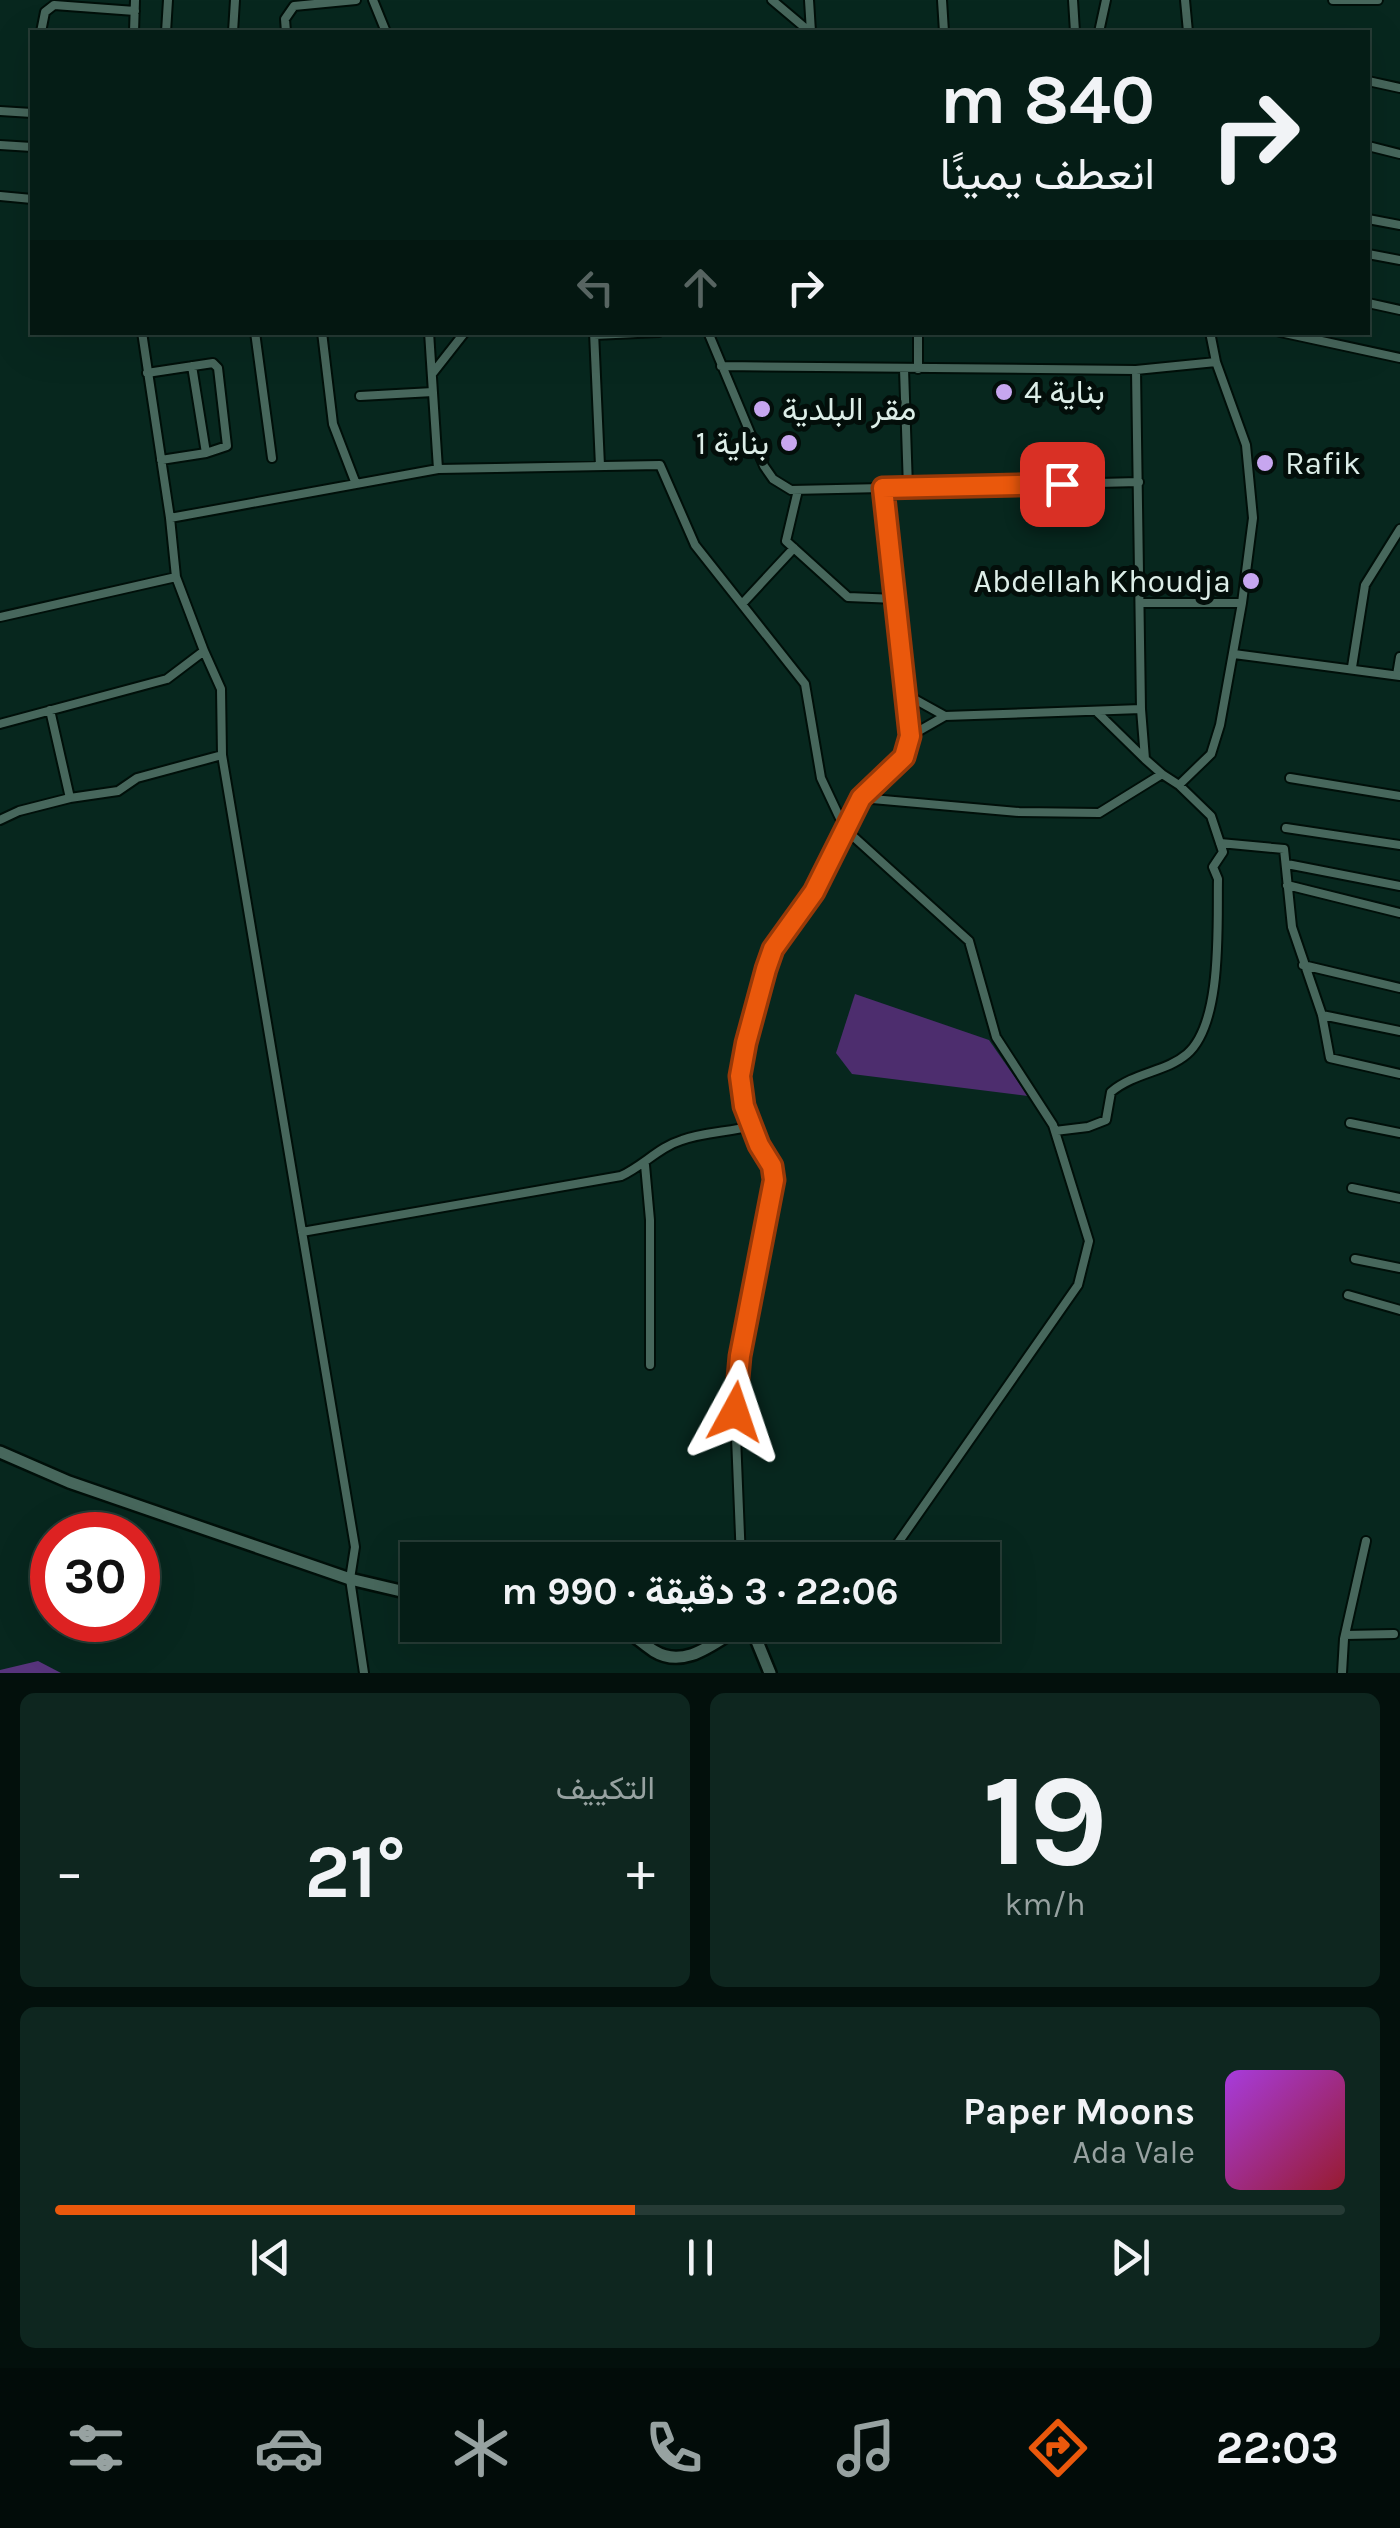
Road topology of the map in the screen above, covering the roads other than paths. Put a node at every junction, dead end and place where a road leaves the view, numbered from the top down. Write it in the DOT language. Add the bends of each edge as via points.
graph roads {
  1 [pos="135,0"];
  2 [pos="168,0"];
  3 [pos="235,0"];
  4 [pos="356,0"];
  5 [pos="374,0"];
  6 [pos="772,0"];
  7 [pos="808,0"];
  8 [pos="942,0"];
  9 [pos="1073,0"];
  10 [pos="1106,0"];
  11 [pos="1185,0"];
  12 [pos="1333,0"];
  13 [pos="1378,0"];
  14 [pos="134,11"];
  15 [pos="41,30"];
  16 [pos="134,30"];
  17 [pos="166,30"];
  18 [pos="233,30"];
  19 [pos="286,30"];
  20 [pos="385,30"];
  21 [pos="808,30"];
  22 [pos="810,30"];
  23 [pos="944,30"];
  24 [pos="1075,30"];
  25 [pos="1099,30"];
  26 [pos="1188,30"];
  27 [pos="1370,81"];
  28 [pos="1400,88"];
  29 [pos="0,111"];
  30 [pos="30,113"];
  31 [pos="0,145"];
  32 [pos="1370,146"];
  33 [pos="30,147"];
  34 [pos="1400,154"];
  35 [pos="0,196"];
  36 [pos="30,199"];
  37 [pos="1370,219"];
  38 [pos="1400,225"];
  39 [pos="1370,254"];
  40 [pos="1400,260"];
  41 [pos="1370,303"];
  42 [pos="1400,310"];
  43 [pos="142,335"];
  44 [pos="255,335"];
  45 [pos="322,335"];
  46 [pos="429,335"];
  47 [pos="464,335"];
  48 [pos="594,335"];
  49 [pos="709,335"];
  50 [pos="918,335"];
  51 [pos="1211,335"];
  52 [pos="1294,335"];
  53 [pos="1400,358"];
  54 [pos="1216,362"];
  55 [pos="192,366"];
  56 [pos="721,366"];
  57 [pos="904,369"];
  58 [pos="918,369"];
  59 [pos="1136,370"];
  60 [pos="147,373"];
  61 [pos="432,374"];
  62 [pos="433,392"];
  63 [pos="360,396"];
  64 [pos="206,453"];
  65 [pos="272,458"];
  66 [pos="161,460"];
  67 [pos="600,466"];
  68 [pos="438,468"];
  69 [pos="1139,482"];
  70 [pos="356,484"];
  71 [pos="883,488"];
  72 [pos="908,488"];
  73 [pos="798,490"];
  74 [pos="170,518"];
  75 [pos="1400,528"];
  76 [pos="794,548"];
  77 [pos="176,576"];
  78 [pos="896,600"];
  79 [pos="1242,603"];
  80 [pos="742,604"];
  81 [pos="1140,604"];
  82 [pos="0,617"];
  83 [pos="204,651"];
  84 [pos="1234,654"];
  85 [pos="1400,657"];
  86 [pos="1352,667"];
  87 [pos="1399,675"];
  88 [pos="907,695"];
  89 [pos="1141,709"];
  90 [pos="50,710"];
  91 [pos="1097,712"];
  92 [pos="944,716"];
  93 [pos="0,724"];
  94 [pos="910,736"];
  95 [pos="222,755"];
  96 [pos="1145,759"];
  97 [pos="1162,774"];
  98 [pos="1290,778"];
  99 [pos="1179,785"];
  100 [pos="1400,796"];
  101 [pos="70,798"];
  102 [pos="861,798"];
  103 [pos="0,820"];
  104 [pos="846,829"];
  105 [pos="1220,842"];
  106 [pos="1400,845"];
  107 [pos="1284,849"];
  108 [pos="1287,864"];
  109 [pos="1287,885"];
  110 [pos="1400,886"];
  111 [pos="1400,913"];
  112 [pos="1304,965"];
  113 [pos="1400,988"];
  114 [pos="1322,1015"];
  115 [pos="1400,1030"];
  116 [pos="1400,1074"];
  117 [pos="1350,1123"];
  118 [pos="752,1126"];
  119 [pos="1055,1131"];
  120 [pos="1400,1133"];
  121 [pos="645,1165"];
  122 [pos="1352,1188"];
  123 [pos="1400,1198"];
  124 [pos="302,1232"];
  125 [pos="1355,1259"];
  126 [pos="1400,1268"];
  127 [pos="1348,1295"];
  128 [pos="1400,1310"];
  129 [pos="650,1365"];
  130 [pos="0,1452"];
  131 [pos="1366,1541"];
  132 [pos="740,1542"];
  133 [pos="899,1542"];
  134 [pos="350,1578"];
  135 [pos="400,1590"];
  136 [pos="1394,1634"];
  137 [pos="1345,1636"];
  138 [pos="643,1642"];
  139 [pos="714,1642"];
  140 [pos="757,1642"];
  141 [pos="364,1673"];
  142 [pos="770,1673"];
  143 [pos="1342,1673"];
  1 -- 14 [label="street"];
  2 -- 17 [label="street"];
  3 -- 18 [label="street"];
  4 -- 19 [label="street" via="294,6"];
  5 -- 20 [label="street"];
  6 -- 21 [label="street"];
  7 -- 22 [label="street"];
  8 -- 23 [label="street"];
  9 -- 24 [label="street"];
  10 -- 25 [label="street"];
  11 -- 26 [label="street"];
  12 -- 13 [label="street"];
  14 -- 15 [label="street" via="54,4"];
  14 -- 16 [label="street"];
  27 -- 28 [label="street"];
  29 -- 30 [label="street"];
  31 -- 33 [label="street"];
  32 -- 34 [label="street"];
  35 -- 36 [label="street"];
  37 -- 38 [label="street"];
  39 -- 40 [label="street"];
  41 -- 42 [label="street"];
  43 -- 60 [label="street"];
  44 -- 65 [label="street"];
  45 -- 70 [label="street" via="333,424"];
  46 -- 61 [label="street"];
  47 -- 61 [label="street"];
  48 -- 67 [label="street"];
  49 -- 56 [label="street"];
  50 -- 58 [label="street"];
  51 -- 54 [label="street"];
  52 -- 53 [label="street"];
  54 -- 59 [label="street"];
  54 -- 79 [label="street" via="1246,445 1252,489"];
  55 -- 60 [label="street"];
  55 -- 64 [label="street"];
  55 -- 64 [label="street" via="218,368 227,446"];
  56 -- 57 [label="street"];
  56 -- 73 [label="street" via="764,466 781,485"];
  57 -- 58 [label="street"];
  57 -- 72 [label="street"];
  58 -- 59 [label="street"];
  59 -- 69 [label="street"];
  60 -- 66 [label="street"];
  61 -- 62 [label="street"];
  62 -- 63 [label="street"];
  62 -- 68 [label="street"];
  64 -- 66 [label="street"];
  66 -- 74 [label="street"];
  67 -- 68 [label="street"];
  67 -- 80 [label="street" via="660,465 695,545"];
  68 -- 70 [label="street"];
  69 -- 72 [label="street"];
  69 -- 81 [label="street"];
  70 -- 74 [label="street"];
  71 -- 72 [label="street"];
  71 -- 73 [label="street"];
  71 -- 78 [label="street"];
  73 -- 76 [label="street" via="785,538"];
  74 -- 77 [label="street"];
  75 -- 86 [label="street" via="1365,585"];
  76 -- 78 [label="street" via="848,597"];
  76 -- 80 [label="street"];
  77 -- 82 [label="street"];
  77 -- 83 [label="street"];
  78 -- 88 [label="street"];
  79 -- 81 [label="street"];
  79 -- 84 [label="street"];
  80 -- 104 [label="street" via="804,684 821,778"];
  81 -- 89 [label="street"];
  83 -- 90 [label="street" via="167,679"];
  83 -- 95 [label="street" via="220,688"];
  84 -- 86 [label="street"];
  84 -- 99 [label="street" via="1211,754"];
  85 -- 87 [label="street"];
  86 -- 87 [label="street"];
  88 -- 92 [label="street"];
  88 -- 94 [label="street"];
  89 -- 91 [label="street"];
  89 -- 96 [label="street"];
  90 -- 93 [label="street"];
  90 -- 101 [label="street"];
  91 -- 92 [label="street"];
  91 -- 96 [label="street"];
  92 -- 94 [label="street"];
  94 -- 102 [label="street" via="904,757"];
  95 -- 101 [label="street" via="137,778 118,791"];
  95 -- 124 [label="street"];
  96 -- 97 [label="street"];
  97 -- 99 [label="street"];
  97 -- 102 [label="street" via="1100,813"];
  98 -- 100 [label="street"];
  99 -- 105 [label="street" via="1211,816"];
  101 -- 103 [label="street"];
  102 -- 104 [label="street"];
  104 -- 118 [label="street" via="766,969 740,1076"];
  104 -- 119 [label="street" via="969,941 996,1037"];
  105 -- 107 [label="street"];
  105 -- 119 [label="street" via="1224,852 1213,867 1216,966 1196,1042 1173,1064 1111,1092 1106,1120"];
  106 -- 107 [label="street" via="1290,829"];
  107 -- 108 [label="street"];
  108 -- 109 [label="street"];
  108 -- 110 [label="street"];
  109 -- 111 [label="street"];
  109 -- 112 [label="street"];
  112 -- 113 [label="street"];
  112 -- 114 [label="street"];
  114 -- 115 [label="street"];
  114 -- 116 [label="street" via="1330,1058"];
  117 -- 120 [label="street"];
  118 -- 121 [label="street" via="683,1139"];
  118 -- 132 [label="street" via="774,1180 735,1412"];
  119 -- 133 [label="street" via="1089,1241 1078,1285"];
  121 -- 124 [label="street" via="621,1176"];
  121 -- 129 [label="street"];
  122 -- 123 [label="street"];
  124 -- 134 [label="street" via="355,1546"];
  125 -- 126 [label="street"];
  127 -- 128 [label="street"];
  130 -- 134 [label="street"];
  131 -- 137 [label="street"];
  134 -- 135 [label="street"];
  134 -- 141 [label="street"];
  136 -- 137 [label="street"];
  137 -- 143 [label="street"];
  138 -- 139 [label="street" via="678,1660"];
  140 -- 142 [label="street"];
}
